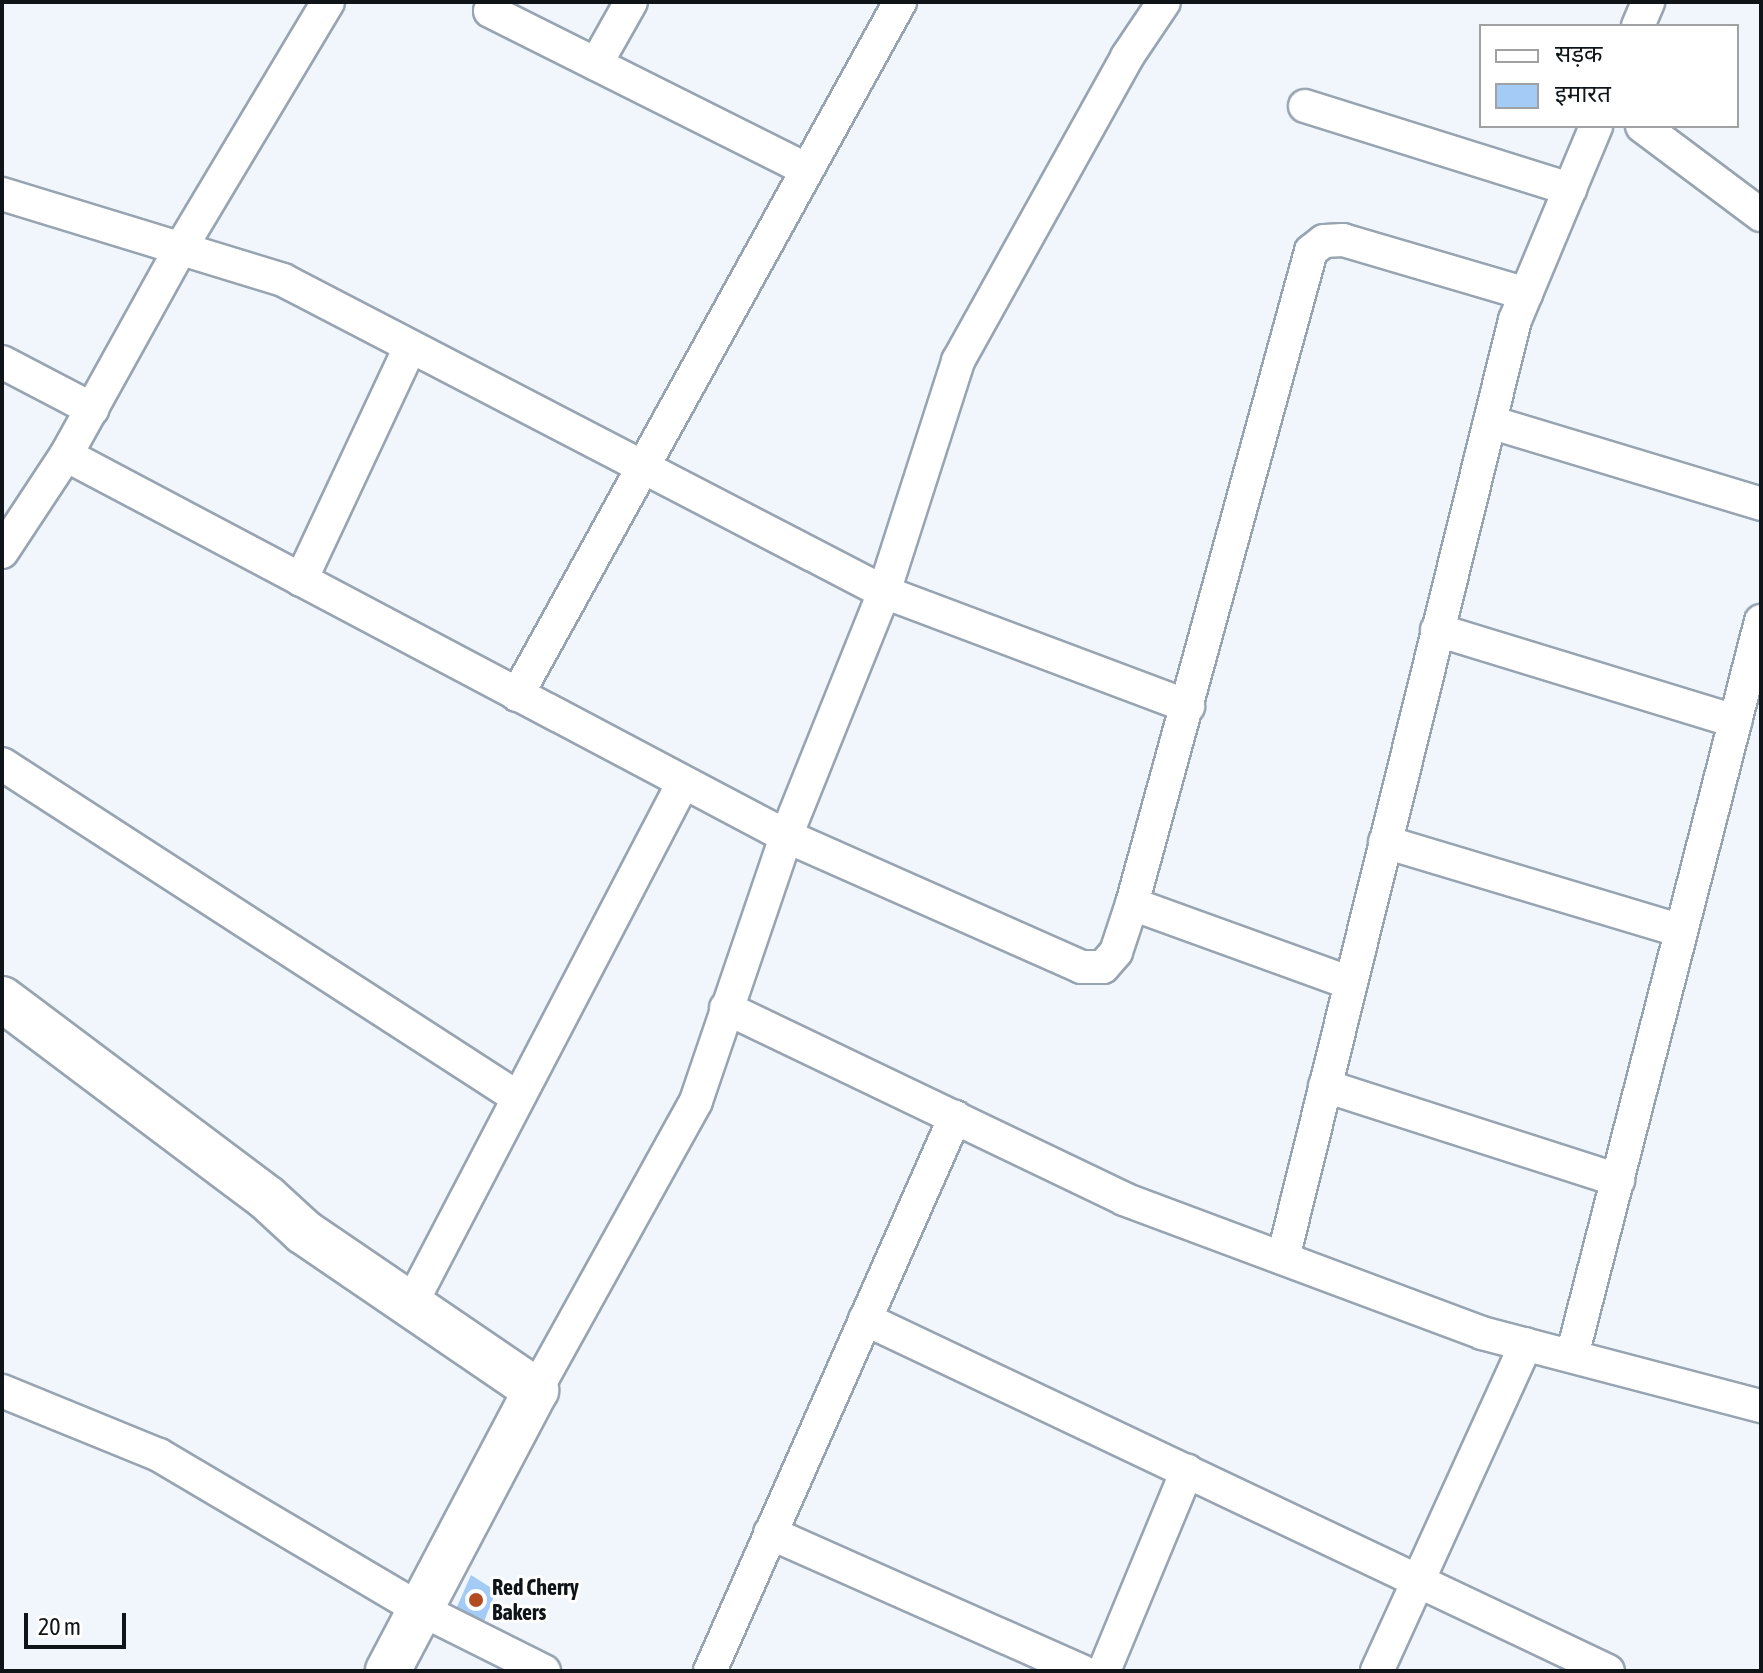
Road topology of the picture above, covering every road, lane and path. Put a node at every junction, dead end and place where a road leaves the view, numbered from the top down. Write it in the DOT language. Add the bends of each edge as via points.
graph roads {
  1 [pos="328,2"];
  2 [pos="631,2"];
  3 [pos="900,2"];
  4 [pos="1164,2"];
  5 [pos="1648,2"];
  6 [pos="490,11"];
  7 [pos="1639,24"];
  8 [pos="596,64"];
  9 [pos="1305,106"];
  10 [pos="1595,128"];
  11 [pos="1645,128"];
  12 [pos="806,169"];
  13 [pos="1570,189"];
  14 [pos="2,194"];
  15 [pos="1761,215"];
  16 [pos="182,246"];
  17 [pos="1526,294"];
  18 [pos="410,347"];
  19 [pos="2,362"];
  20 [pos="92,409"];
  21 [pos="1490,422"];
  22 [pos="66,455"];
  23 [pos="639,468"];
  24 [pos="1761,504"];
  25 [pos="2,552"];
  26 [pos="301,580"];
  27 [pos="884,592"];
  28 [pos="1761,621"];
  29 [pos="1437,630"];
  30 [pos="517,695"];
  31 [pos="1188,706"];
  32 [pos="1735,721"];
  33 [pos="2,764"];
  34 [pos="683,783"];
  35 [pos="786,836"];
  36 [pos="1385,842"];
  37 [pos="1132,904"];
  38 [pos="1681,931"];
  39 [pos="1350,983"];
  40 [pos="2,999"];
  41 [pos="726,1008"];
  42 [pos="1325,1086"];
  43 [pos="517,1097"];
  44 [pos="955,1117"];
  45 [pos="1618,1180"];
  46 [pos="1283,1258"];
  47 [pos="410,1306"];
  48 [pos="865,1319"];
  49 [pos="1526,1344"];
  50 [pos="1572,1356"];
  51 [pos="536,1390"];
  52 [pos="2,1391"];
  53 [pos="1759,1397"];
  54 [pos="1187,1471"];
  55 [pos="770,1533"];
  56 [pos="1418,1580"];
  57 [pos="418,1608"];
  58 [pos="388,1671"];
  59 [pos="544,1671"];
  60 [pos="710,1671"];
  61 [pos="1082,1671"];
  62 [pos="1104,1671"];
  63 [pos="1377,1671"];
  64 [pos="1608,1671"];
  1 -- 16 [label="street"];
  2 -- 8 [label="street"];
  3 -- 12 [label="street"];
  4 -- 27 [label="street" via="1127,57 958,361"];
  5 -- 7 [label="street"];
  6 -- 8 [label="street"];
  8 -- 12 [label="street"];
  9 -- 13 [label="street"];
  10 -- 13 [label="street"];
  11 -- 15 [label="street"];
  12 -- 23 [label="street"];
  13 -- 17 [label="street"];
  14 -- 16 [label="street"];
  16 -- 18 [label="street" via="283,280"];
  16 -- 20 [label="street"];
  17 -- 21 [label="street"];
  17 -- 31 [label="street" via="1343,240 1324,241 1311,251"];
  18 -- 23 [label="street"];
  18 -- 26 [label="street"];
  19 -- 20 [label="street"];
  20 -- 22 [label="street"];
  21 -- 24 [label="street"];
  21 -- 29 [label="street"];
  22 -- 25 [label="street"];
  22 -- 26 [label="street"];
  23 -- 27 [label="street"];
  23 -- 30 [label="street"];
  26 -- 30 [label="street"];
  27 -- 31 [label="street"];
  27 -- 35 [label="street"];
  28 -- 32 [label="street"];
  29 -- 32 [label="street"];
  29 -- 36 [label="street"];
  30 -- 34 [label="street"];
  31 -- 37 [label="street"];
  32 -- 38 [label="street"];
  33 -- 43 [label="street"];
  34 -- 35 [label="street"];
  34 -- 43 [label="street"];
  35 -- 37 [label="street" via="1081,967 1103,967 1116,952"];
  35 -- 41 [label="street"];
  36 -- 38 [label="street"];
  36 -- 39 [label="street"];
  37 -- 39 [label="street"];
  38 -- 45 [label="street"];
  39 -- 42 [label="street"];
  40 -- 47 [label="street" via="267,1198 304,1232"];
  41 -- 44 [label="street"];
  41 -- 51 [label="street" via="696,1101"];
  42 -- 45 [label="street"];
  42 -- 46 [label="street"];
  43 -- 47 [label="street"];
  44 -- 46 [label="street" via="1124,1199"];
  44 -- 48 [label="street"];
  45 -- 50 [label="street"];
  46 -- 49 [label="street"];
  47 -- 51 [label="street"];
  48 -- 54 [label="street"];
  48 -- 55 [label="street"];
  49 -- 50 [label="street"];
  49 -- 56 [label="street"];
  50 -- 53 [label="street"];
  51 -- 57 [label="street"];
  52 -- 57 [label="street" via="159,1455"];
  54 -- 56 [label="street"];
  54 -- 62 [label="street"];
  55 -- 60 [label="street"];
  55 -- 61 [label="street"];
  56 -- 63 [label="street"];
  56 -- 64 [label="street"];
  57 -- 58 [label="street"];
  57 -- 59 [label="street"];
}
